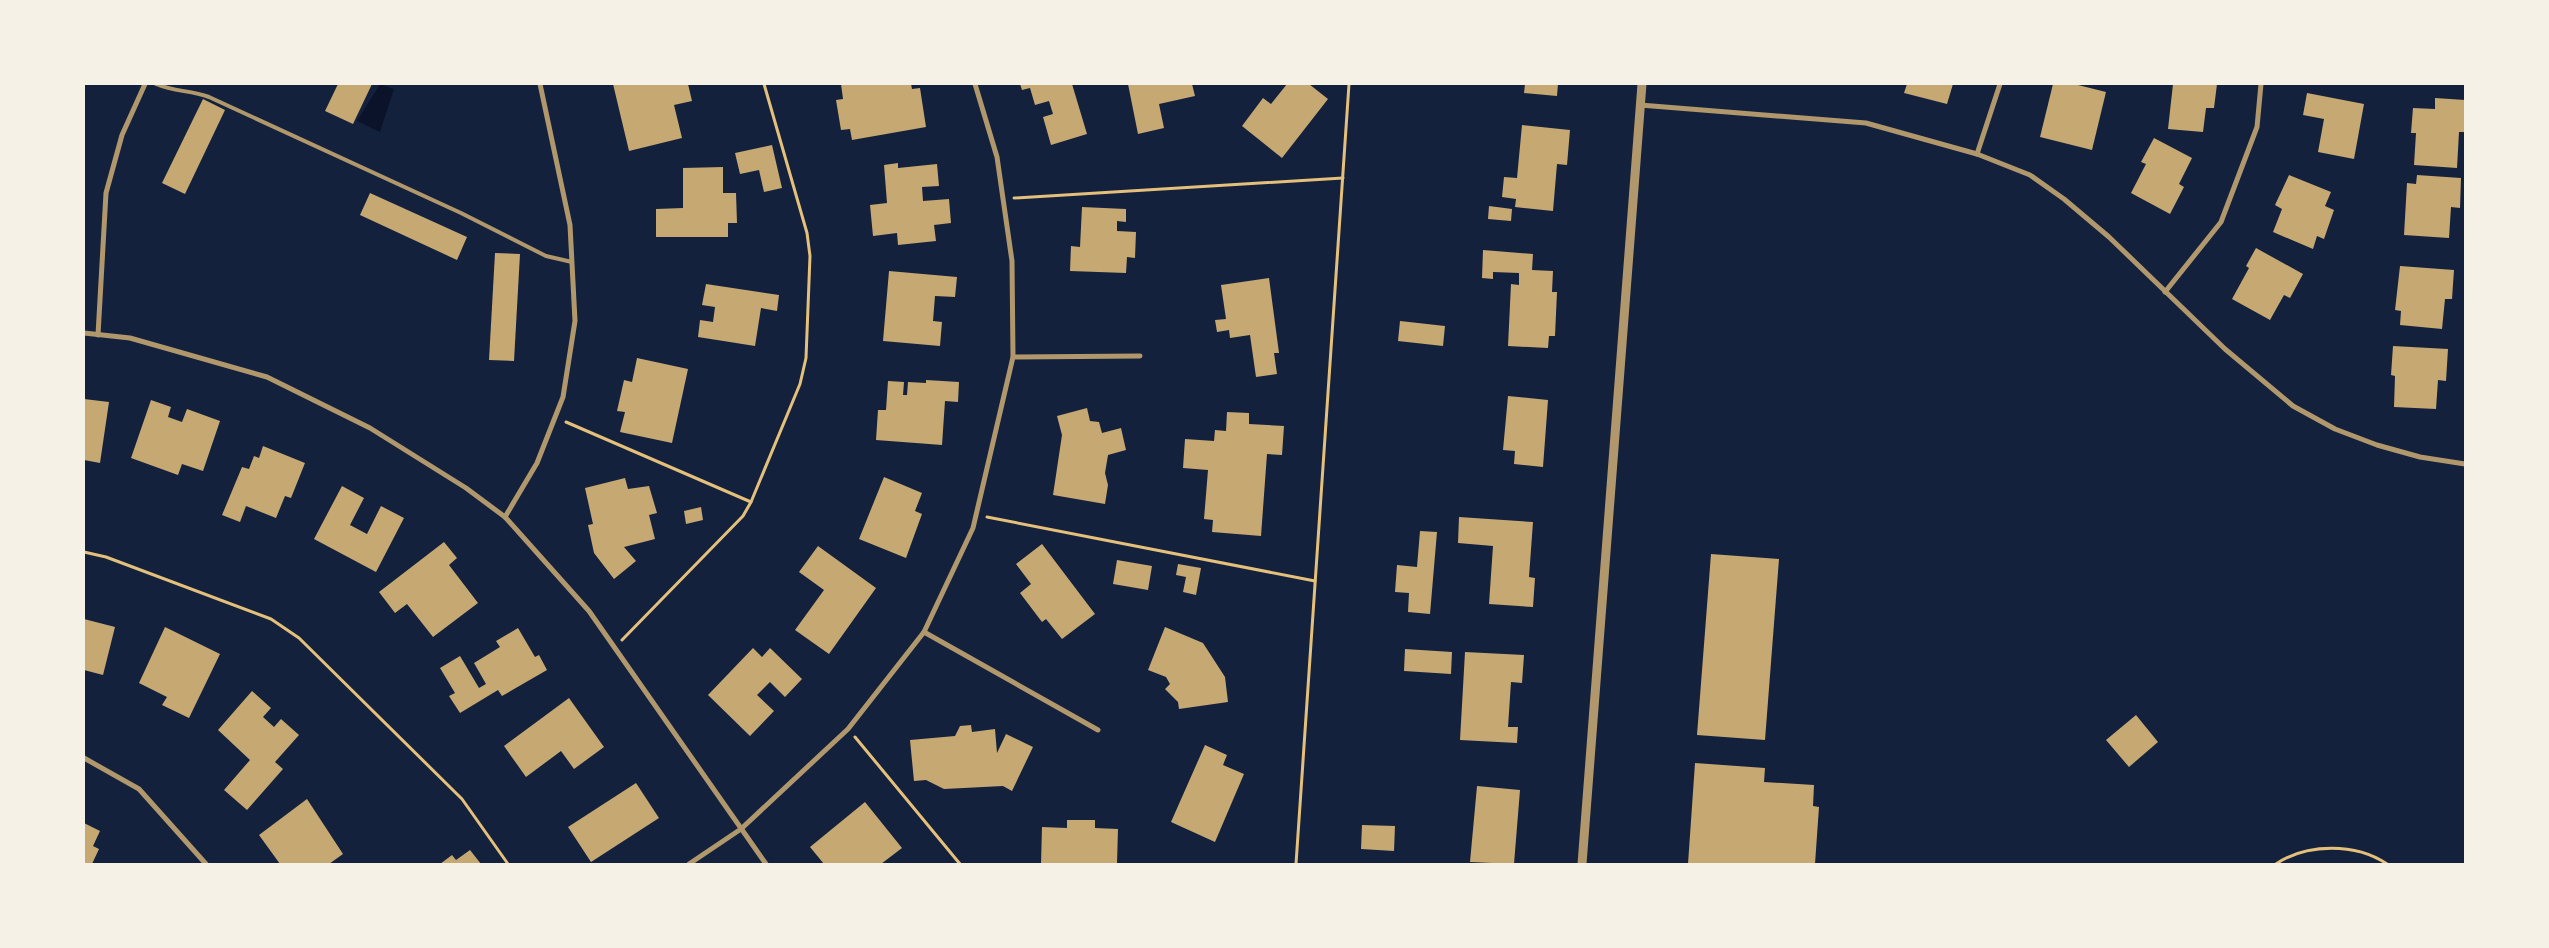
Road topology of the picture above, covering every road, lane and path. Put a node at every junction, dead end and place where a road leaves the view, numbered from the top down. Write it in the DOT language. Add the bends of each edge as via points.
graph roads {
  1 [pos="145,84"];
  2 [pos="156,84"];
  3 [pos="540,84"];
  4 [pos="764,84"];
  5 [pos="975,84"];
  6 [pos="1349,84"];
  7 [pos="1642,84"];
  8 [pos="2000,84"];
  9 [pos="2261,84"];
  10 [pos="1640,105"];
  11 [pos="1977,154"];
  12 [pos="1343,178"];
  13 [pos="1003,199"];
  14 [pos="572,262"];
  15 [pos="2165,292"];
  16 [pos="84,333"];
  17 [pos="98,335"];
  18 [pos="1013,356"];
  19 [pos="1140,356"];
  20 [pos="555,417"];
  21 [pos="2465,464"];
  22 [pos="751,502"];
  23 [pos="977,514"];
  24 [pos="505,517"];
  25 [pos="84,552"];
  26 [pos="1315,581"];
  27 [pos="924,632"];
  28 [pos="615,648"];
  29 [pos="848,729"];
  30 [pos="1098,730"];
  31 [pos="84,758"];
  32 [pos="741,829"];
  33 [pos="206,864"];
  34 [pos="508,864"];
  35 [pos="689,864"];
  36 [pos="766,864"];
  37 [pos="960,864"];
  38 [pos="1296,864"];
  39 [pos="1582,864"];
  40 [pos="2276,864"];
  41 [pos="2388,864"];
  1 -- 17 [label="street" via="122,135 106,193"];
  2 -- 14 [label="lane" via="172,91 195,92 209,97 461,213 546,256"];
  3 -- 14 [label="street" via="570,225"];
  4 -- 22 [label="path" via="807,233 809,265 806,358 800,384"];
  5 -- 13 [label="street" via="997,157"];
  6 -- 12 [label="path"];
  7 -- 10 [label="street"];
  8 -- 11 [label="street"];
  9 -- 15 [label="street" via="2257,127 2221,222"];
  10 -- 11 [label="street" via="1866,123"];
  10 -- 39 [label="street"];
  11 -- 15 [label="street" via="2030,175 2064,199 2109,237"];
  12 -- 13 [label="path"];
  12 -- 26 [label="path"];
  13 -- 18 [label="street" via="1012,261"];
  14 -- 20 [label="street" via="575,321 562,397"];
  15 -- 21 [label="street" via="2225,349 2293,406 2335,429 2377,445"];
  16 -- 17 [label="street"];
  17 -- 24 [label="street" via="130,338 267,377 370,428 466,488"];
  18 -- 19 [label="street"];
  18 -- 23 [label="street"];
  20 -- 22 [label="path"];
  20 -- 24 [label="street" via="537,463"];
  22 -- 28 [label="path" via="743,516"];
  23 -- 26 [label="path" via="999,521"];
  23 -- 27 [label="street"];
  24 -- 28 [label="street" via="589,611"];
  25 -- 34 [label="path" via="106,557 271,619 299,638 462,799"];
  26 -- 38 [label="path"];
  27 -- 29 [label="street"];
  27 -- 30 [label="street"];
  28 -- 32 [label="street"];
  29 -- 32 [label="street"];
  29 -- 37 [label="path"];
  31 -- 33 [label="street" via="139,789"];
  32 -- 35 [label="street"];
  32 -- 36 [label="street"];
  40 -- 41 [label="path" via="2285,858 2318,849 2347,849 2374,856"];
}
